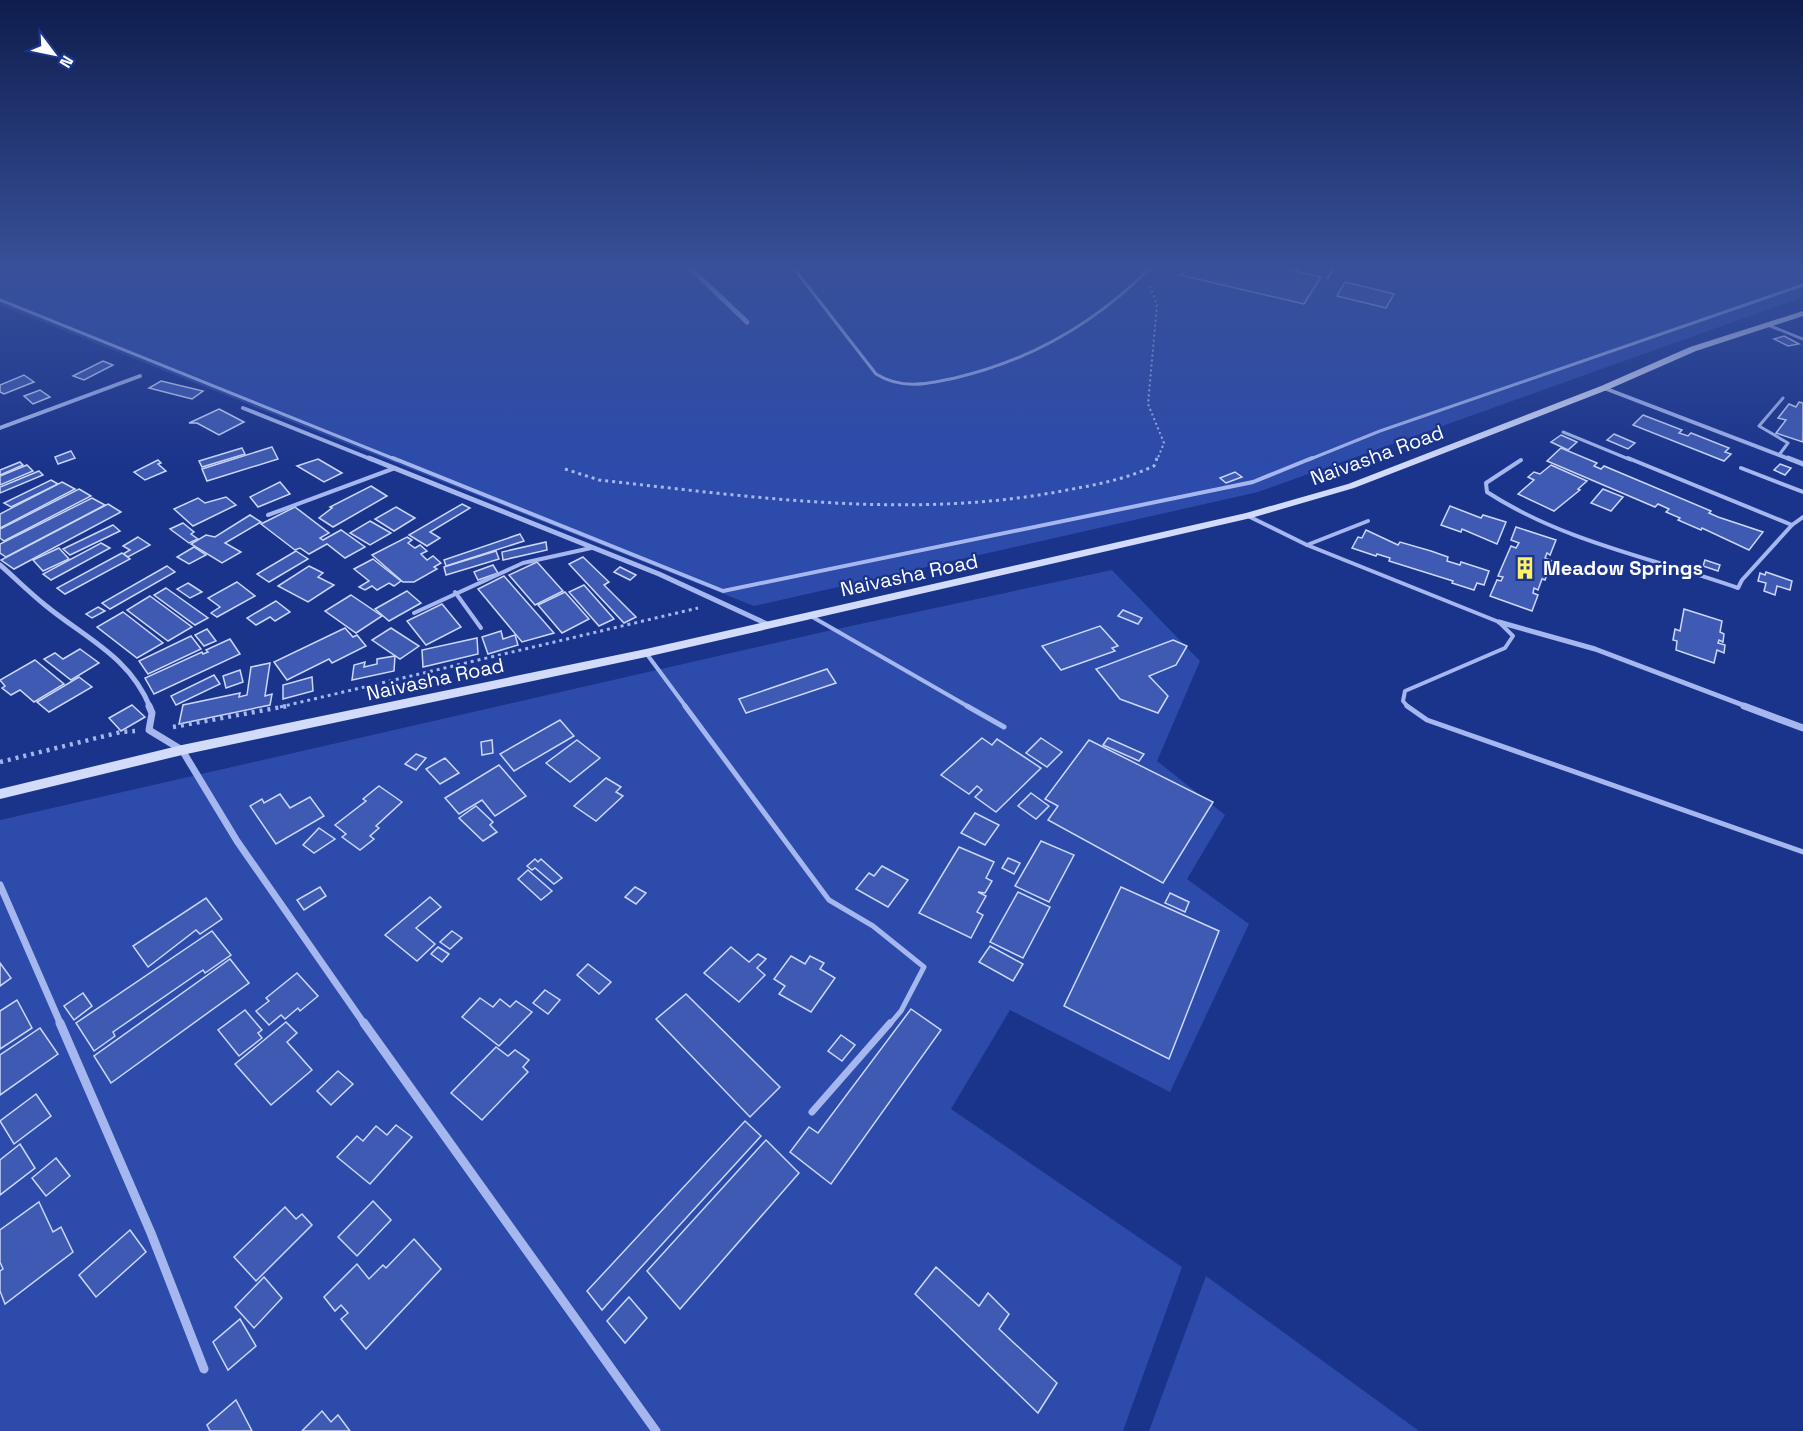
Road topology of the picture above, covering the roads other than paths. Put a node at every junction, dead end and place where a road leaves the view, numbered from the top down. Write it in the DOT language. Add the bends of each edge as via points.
graph roads {
  1 [pos="81,333"];
  2 [pos="844,333"];
  3 [pos="1064,333"];
  4 [pos="1665,333"];
  5 [pos="1744,333"];
  6 [pos="1787,333"];
  7 [pos="1803,339"];
  8 [pos="140,376"];
  9 [pos="1604,388"];
  10 [pos="1783,398"];
  11 [pos="243,408"];
  12 [pos="0,428"];
  13 [pos="1563,432"];
  14 [pos="1779,455"];
  15 [pos="1521,460"];
  16 [pos="1803,464"];
  17 [pos="395,468"];
  18 [pos="1741,468"];
  19 [pos="1803,492"];
  20 [pos="268,515"];
  21 [pos="1248,516"];
  22 [pos="1803,517"];
  23 [pos="1368,521"];
  24 [pos="1792,525"];
  25 [pos="1307,545"];
  26 [pos="591,548"];
  27 [pos="0,565"];
  28 [pos="455,592"];
  29 [pos="414,613"];
  30 [pos="809,615"];
  31 [pos="1499,622"];
  32 [pos="767,624"];
  33 [pos="481,628"];
  34 [pos="646,653"];
  35 [pos="1004,727"];
  36 [pos="1803,728"];
  37 [pos="182,750"];
  38 [pos="0,794"];
  39 [pos="1803,852"];
  40 [pos="0,885"];
  41 [pos="812,1112"];
  42 [pos="204,1369"];
  43 [pos="656,1431"];
  1 -- 4 [label="lane" via="723,591 1253,482 1380,431"];
  2 -- 3 [label="lane" via="876,374 889,383 914,387 993,369 1025,357"];
  5 -- 9 [label="main road, Naivasha Road" via="1694,349"];
  6 -- 7 [label="lane"];
  8 -- 12 [label="street"];
  9 -- 14 [label="street"];
  9 -- 21 [label="main road, Naivasha Road" via="1351,486"];
  10 -- 14 [label="lane" via="1759,426 1788,443"];
  11 -- 17 [label="street"];
  13 -- 24 [label="lane"];
  14 -- 16 [label="street"];
  15 -- 24 [label="lane" via="1486,483 1487,492 1500,502 1586,540 1738,588"];
  17 -- 20 [label="lane"];
  17 -- 26 [label="street"];
  18 -- 19 [label="lane"];
  21 -- 25 [label="lane"];
  21 -- 30 [label="main road, Naivasha Road"];
  22 -- 24 [label="lane"];
  23 -- 25 [label="lane"];
  25 -- 31 [label="lane"];
  26 -- 28 [label="lane" via="523,563"];
  26 -- 32 [label="street" via="659,574"];
  27 -- 37 [label="street" via="46,606 107,649 141,686 153,713 149,730"];
  28 -- 29 [label="lane"];
  28 -- 33 [label="lane"];
  30 -- 32 [label="main road, Naivasha Road"];
  30 -- 35 [label="lane"];
  31 -- 36 [label="street" via="1595,649"];
  31 -- 39 [label="lane" via="1513,636 1505,648 1405,691 1403,701 1412,711 1427,720"];
  32 -- 34 [label="main road, Naivasha Road"];
  34 -- 37 [label="main road, Naivasha Road"];
  34 -- 41 [label="lane" via="829,900 873,926 924,967 901,1011"];
  37 -- 38 [label="main road, Naivasha Road"];
  37 -- 43 [label="street" via="237,842"];
  40 -- 42 [label="street" via="151,1233"];
}
